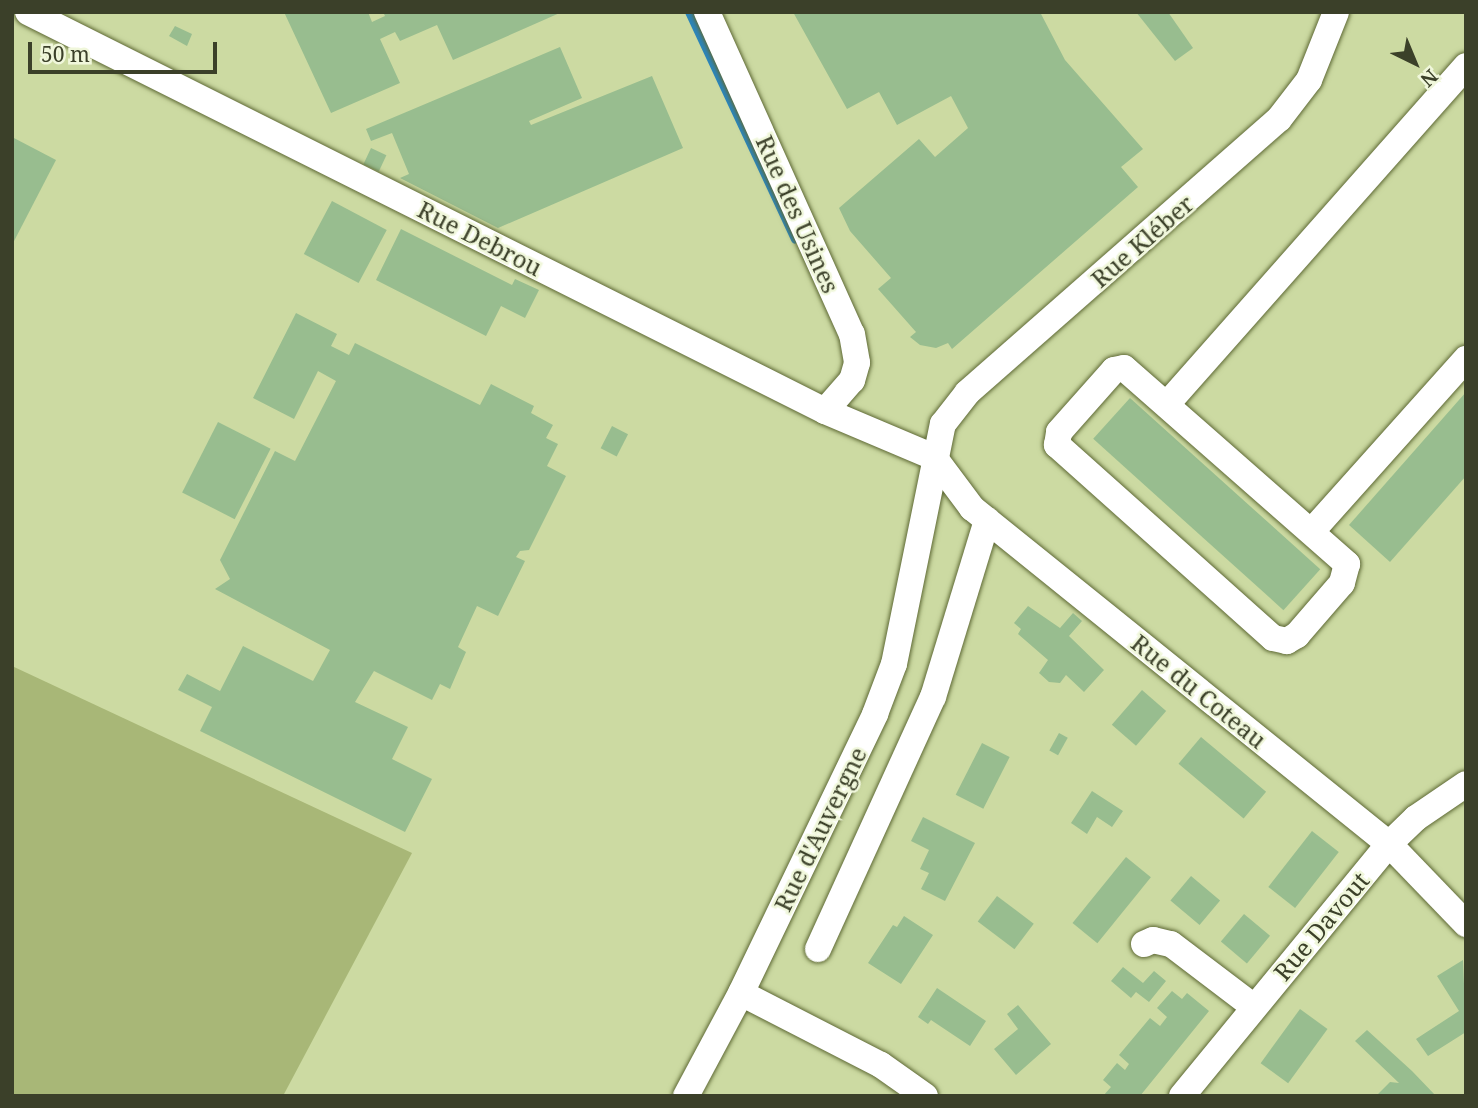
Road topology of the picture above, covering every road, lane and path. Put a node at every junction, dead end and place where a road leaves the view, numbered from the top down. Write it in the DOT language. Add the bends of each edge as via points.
graph roads {
  1 [pos="28,12"];
  2 [pos="707,12"];
  3 [pos="1336,12"];
  4 [pos="1466,66"];
  5 [pos="1466,359"];
  6 [pos="1168,403"];
  7 [pos="825,411"];
  8 [pos="934,457"];
  9 [pos="987,520"];
  10 [pos="1312,531"];
  11 [pos="1466,785"];
  12 [pos="1389,844"];
  13 [pos="1466,924"];
  14 [pos="1144,944"];
  15 [pos="818,949"];
  16 [pos="741,993"];
  17 [pos="1254,1007"];
  18 [pos="686,1096"];
  19 [pos="925,1096"];
  20 [pos="1182,1096"];
  1 -- 7 [label="street, Rue Debrou"];
  2 -- 7 [label="street, Rue des Usines" via="852,334 856,363 852,380"];
  3 -- 8 [label="street, Rue Kléber" via="1318,63 1295,101 1256,142 967,393 943,424"];
  4 -- 6 [label="street"];
  5 -- 10 [label="street"];
  6 -- 10 [label="street"];
  6 -- 10 [label="street" via="1133,373 1114,370 1059,432 1057,444 1279,641 1297,635 1348,573 1347,564"];
  7 -- 8 [label="street, Rue Debrou"];
  8 -- 9 [label="street, Rue du Coteau" via="960,495"];
  8 -- 16 [label="street, Rue d'Auvergne" via="894,664 876,714"];
  9 -- 12 [label="street, Rue du Coteau"];
  9 -- 15 [label="street, Rue d'Auvergne" via="933,697"];
  11 -- 12 [label="street, Rue Davout" via="1441,799"];
  12 -- 13 [label="street, Rue du Coteau"];
  12 -- 17 [label="street, Rue Davout"];
  14 -- 17 [label="street" via="1153,940 1171,944"];
  16 -- 18 [label="street, Rue d'Auvergne"];
  16 -- 19 [label="street" via="881,1065"];
  17 -- 20 [label="street, Rue Davout"];
}
